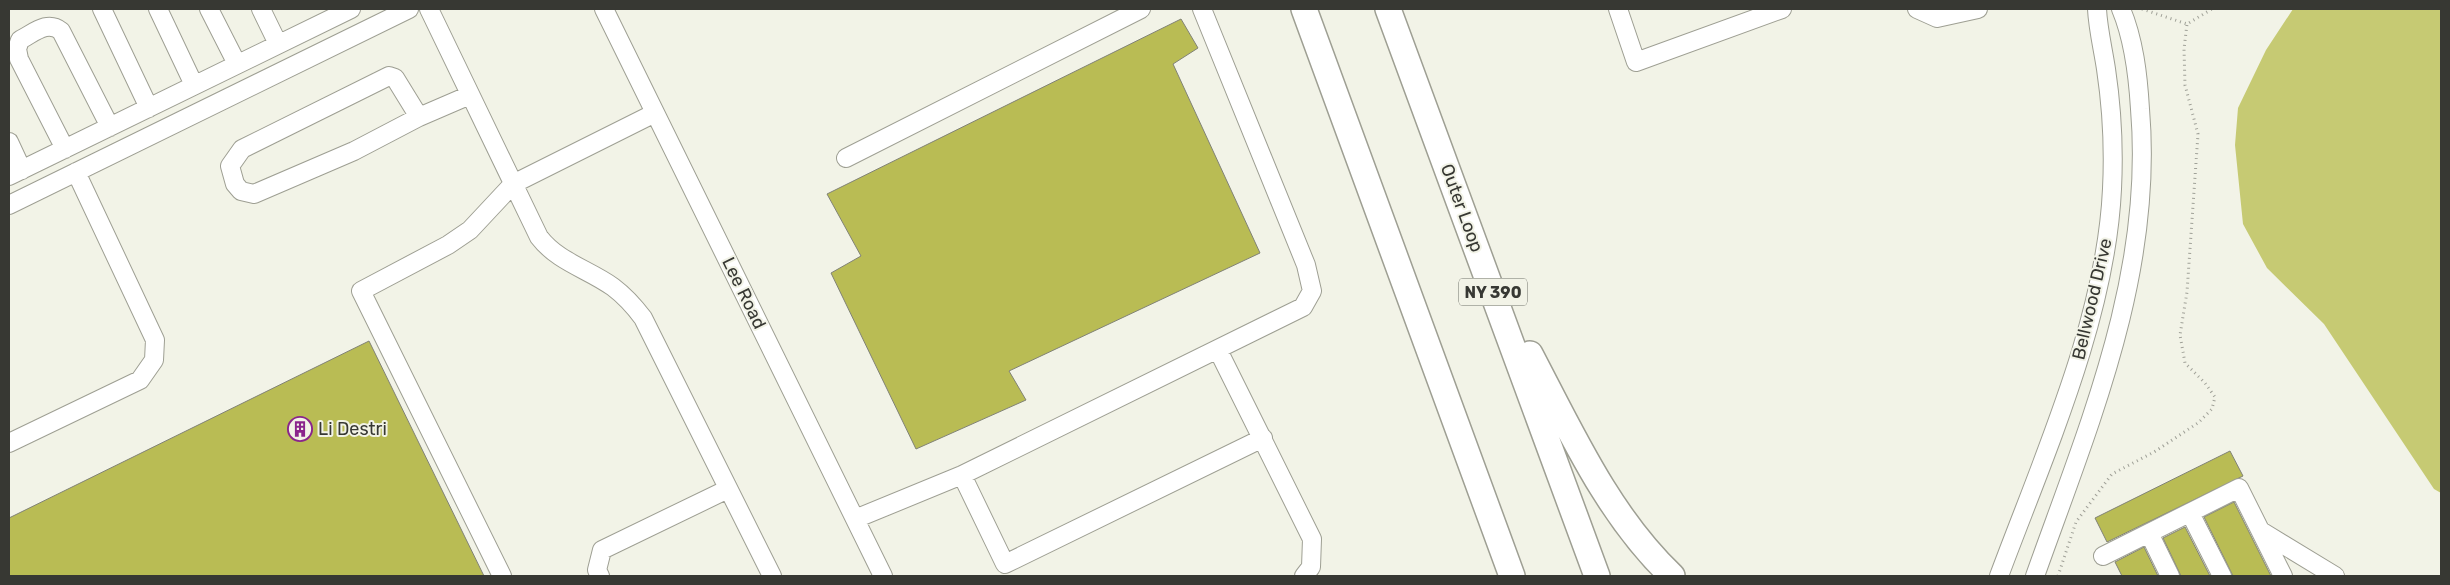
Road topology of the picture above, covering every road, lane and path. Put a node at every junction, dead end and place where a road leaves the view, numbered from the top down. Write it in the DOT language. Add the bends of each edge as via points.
graph roads {
  1 [pos="102,9"];
  2 [pos="158,9"];
  3 [pos="209,9"];
  4 [pos="261,9"];
  5 [pos="351,9"];
  6 [pos="409,9"];
  7 [pos="429,9"];
  8 [pos="604,9"];
  9 [pos="1141,9"];
  10 [pos="1202,9"];
  11 [pos="1304,9"];
  12 [pos="1388,9"];
  13 [pos="1618,9"];
  14 [pos="1782,9"];
  15 [pos="1917,9"];
  16 [pos="1978,9"];
  17 [pos="2121,9"];
  18 [pos="2142,9"];
  19 [pos="2212,9"];
  20 [pos="2099,10"];
  21 [pos="1116,14"];
  22 [pos="320,15"];
  23 [pos="2187,24"];
  24 [pos="278,44"];
  25 [pos="237,64"];
  26 [pos="194,86"];
  27 [pos="470,95"];
  28 [pos="149,108"];
  29 [pos="656,113"];
  30 [pos="419,117"];
  31 [pos="110,127"];
  32 [pos="9,142"];
  33 [pos="65,149"];
  34 [pos="846,158"];
  35 [pos="76,172"];
  36 [pos="15,173"];
  37 [pos="513,184"];
  38 [pos="9,205"];
  39 [pos="1473,238"];
  40 [pos="1218,350"];
  41 [pos="1262,438"];
  42 [pos="9,443"];
  43 [pos="962,475"];
  44 [pos="728,489"];
  45 [pos="2190,513"];
  46 [pos="855,520"];
  47 [pos="2260,530"];
  48 [pos="2149,533"];
  49 [pos="2104,556"];
  50 [pos="502,576"];
  51 [pos="600,576"];
  52 [pos="772,576"];
  53 [pos="883,576"];
  54 [pos="1304,576"];
  55 [pos="1512,576"];
  56 [pos="1597,576"];
  57 [pos="1672,576"];
  58 [pos="1999,576"];
  59 [pos="2035,576"];
  60 [pos="2058,576"];
  61 [pos="2170,576"];
  62 [pos="2222,576"];
  63 [pos="2283,576"];
  64 [pos="2334,576"];
  1 -- 28 [label="street"];
  2 -- 26 [label="street"];
  3 -- 25 [label="street"];
  4 -- 24 [label="street"];
  5 -- 22 [label="street"];
  6 -- 35 [label="street"];
  7 -- 27 [label="street"];
  8 -- 29 [label="street, Lee Road"];
  9 -- 21 [label="street"];
  10 -- 40 [label="street" via="1306,265 1312,291 1304,307"];
  11 -- 55 [label="highway"];
  12 -- 39 [label="highway, Outer Loop / NY 390"];
  13 -- 14 [label="street" via="1636,62"];
  15 -- 16 [label="street" via="1937,18"];
  17 -- 59 [label="street, Bellwood Drive" via="2134,57 2142,125 2142,190 2135,254 2122,317 2104,378"];
  18 -- 23 [label="path"];
  19 -- 23 [label="path"];
  20 -- 58 [label="street, Bellwood Drive" via="2112,128 2112,190 2105,252 2093,312 2073,376"];
  21 -- 34 [label="street"];
  22 -- 24 [label="street"];
  23 -- 60 [label="path" via="2185,85 2198,134 2191,248 2180,335 2185,363 2215,397 2212,409 2198,422 2154,452 2112,474 2076,522"];
  24 -- 25 [label="street"];
  25 -- 26 [label="street"];
  26 -- 28 [label="street"];
  27 -- 30 [label="street"];
  27 -- 37 [label="street"];
  28 -- 31 [label="street"];
  29 -- 37 [label="street"];
  29 -- 46 [label="street, Lee Road"];
  30 -- 30 [label="street" via="354,151 254,194 241,191 231,174 230,166 242,149 389,76 395,78"];
  31 -- 33 [label="street"];
  31 -- 33 [label="street" via="61,31 55,26 37,30 20,40 17,49"];
  32 -- 36 [label="street"];
  33 -- 36 [label="street"];
  35 -- 38 [label="street"];
  35 -- 42 [label="street" via="155,340 154,360 140,380"];
  37 -- 44 [label="street" via="546,246 559,257 612,286 631,302 643,318"];
  37 -- 50 [label="street" via="470,230 361,291"];
  39 -- 56 [label="highway, Outer Loop / NY 390"];
  39 -- 57 [label="highway" via="1513,323 1597,479 1632,531"];
  40 -- 41 [label="street"];
  40 -- 43 [label="street"];
  41 -- 43 [label="street" via="1005,564"];
  41 -- 54 [label="street" via="1312,539 1310,567"];
  43 -- 46 [label="street"];
  44 -- 51 [label="street" via="602,550 597,570"];
  44 -- 52 [label="street"];
  45 -- 47 [label="street" via="2239,488"];
  45 -- 48 [label="street"];
  45 -- 62 [label="street"];
  46 -- 53 [label="street, Lee Road"];
  47 -- 63 [label="street"];
  47 -- 64 [label="street"];
  48 -- 49 [label="street"];
  48 -- 61 [label="street"];
}
